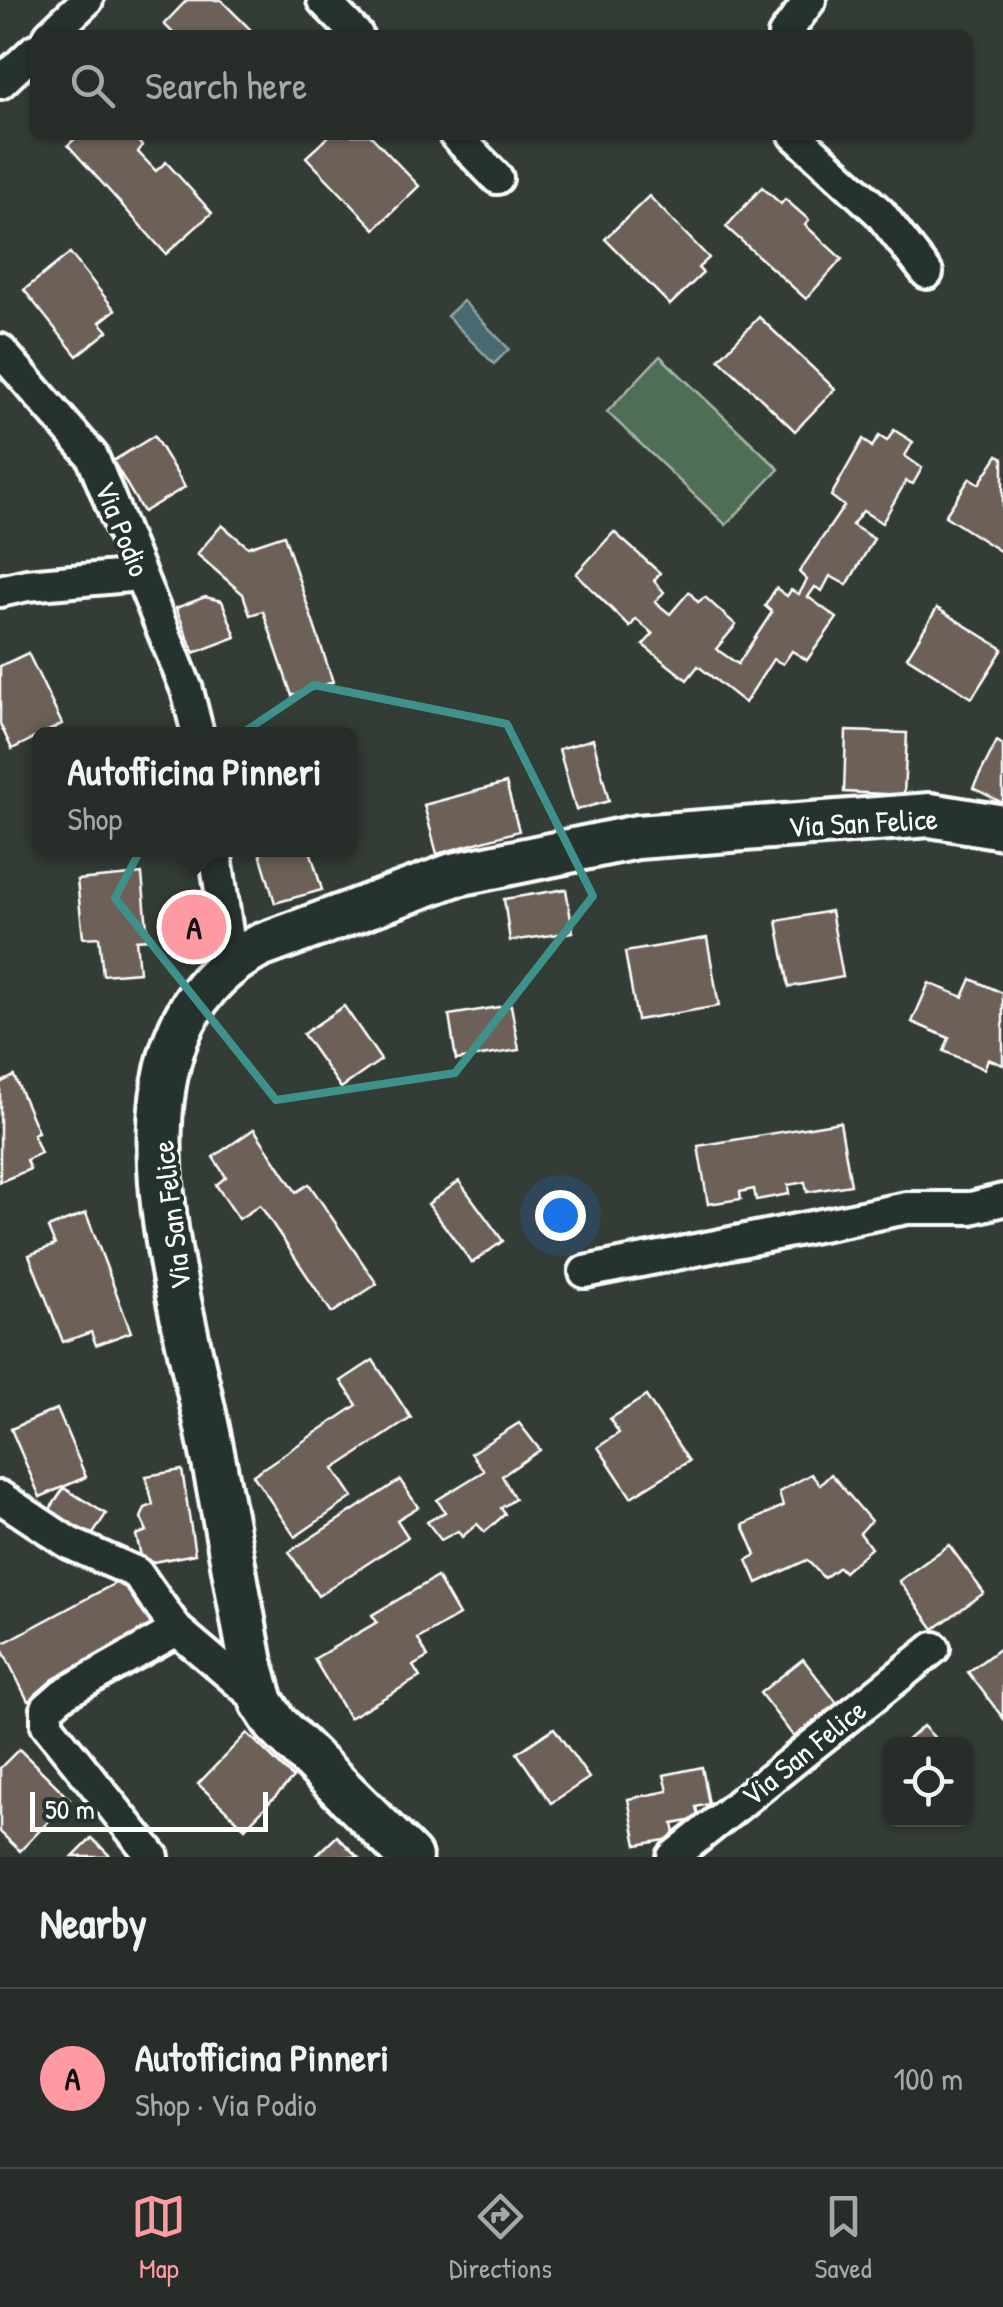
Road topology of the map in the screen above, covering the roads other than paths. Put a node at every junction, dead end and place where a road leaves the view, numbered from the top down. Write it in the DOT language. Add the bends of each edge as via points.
graph roads {
  1 [pos="88,0"];
  2 [pos="323,0"];
  3 [pos="810,0"];
  4 [pos="55,30"];
  5 [pos="352,30"];
  6 [pos="788,30"];
  7 [pos="30,55"];
  8 [pos="0,83"];
  9 [pos="460,140"];
  10 [pos="801,140"];
  11 [pos="497,178"];
  12 [pos="926,274"];
  13 [pos="0,350"];
  14 [pos="140,575"];
  15 [pos="0,592"];
  16 [pos="196,727"];
  17 [pos="1003,827"];
  18 [pos="216,857"];
  19 [pos="231,960"];
  20 [pos="1003,1200"];
  21 [pos="585,1272"];
  22 [pos="0,1497"];
  23 [pos="177,1630"];
  24 [pos="934,1648"];
  25 [pos="262,1702"];
  26 [pos="153,1857"];
  27 [pos="410,1857"];
  28 [pos="673,1857"];
  1 -- 4 [label="street"];
  2 -- 5 [label="street"];
  3 -- 6 [label="street"];
  7 -- 8 [label="street"];
  9 -- 11 [label="street"];
  10 -- 12 [label="street" via="880,213"];
  13 -- 14 [label="street, Via Podio" via="92,456"];
  14 -- 15 [label="street"];
  14 -- 16 [label="street, Via Podio"];
  17 -- 19 [label="street, Via San Felice" via="930,815 637,837 452,874"];
  18 -- 19 [label="street"];
  19 -- 25 [label="street, Via San Felice" via="195,996 179,1027 164,1084 161,1176"];
  20 -- 21 [label="street" via="971,1208 907,1208"];
  22 -- 23 [label="street" via="69,1543 138,1572"];
  23 -- 25 [label="street"];
  23 -- 26 [label="street" via="47,1708 46,1725"];
  24 -- 28 [label="street, Via San Felice"];
  25 -- 27 [label="street, Via San Felice" via="276,1724"];
}
